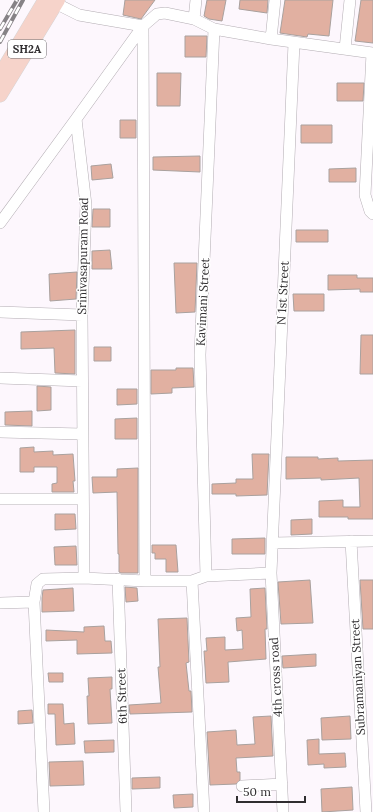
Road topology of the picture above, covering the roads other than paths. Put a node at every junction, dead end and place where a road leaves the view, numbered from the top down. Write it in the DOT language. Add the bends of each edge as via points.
graph roads {
  1 [pos="196,0"];
  2 [pos="275,0"];
  3 [pos="350,0"];
  4 [pos="55,2"];
  5 [pos="194,19"];
  6 [pos="143,26"];
  7 [pos="214,29"];
  8 [pos="271,39"];
  9 [pos="294,42"];
  10 [pos="345,49"];
  11 [pos="372,53"];
  12 [pos="0,75"];
  13 [pos="0,95"];
  14 [pos="76,119"];
  15 [pos="373,214"];
  16 [pos="0,222"];
  17 [pos="0,312"];
  18 [pos="82,315"];
  19 [pos="0,378"];
  20 [pos="82,382"];
  21 [pos="0,432"];
  22 [pos="82,434"];
  23 [pos="0,499"];
  24 [pos="82,499"];
  25 [pos="373,541"];
  26 [pos="351,542"];
  27 [pos="273,543"];
  28 [pos="271,573"];
  29 [pos="206,576"];
  30 [pos="84,578"];
  31 [pos="118,579"];
  32 [pos="145,581"];
  33 [pos="192,581"];
  34 [pos="34,602"];
  35 [pos="0,603"];
  36 [pos="282,784"];
  37 [pos="242,786"];
  38 [pos="44,812"];
  39 [pos="126,812"];
  40 [pos="204,812"];
  41 [pos="283,812"];
  42 [pos="366,812"];
  1 -- 5 [label="street"];
  2 -- 8 [label="street"];
  3 -- 10 [label="street"];
  4 -- 6 [label="street" via="79,15"];
  4 -- 12 [label="main road, SH2A"];
  4 -- 13 [label="main road, SH2A"];
  5 -- 6 [label="street" via="165,13 157,14"];
  5 -- 7 [label="street"];
  6 -- 14 [label="street"];
  6 -- 32 [label="street"];
  7 -- 8 [label="street"];
  7 -- 29 [label="street, Kavimani Street" via="200,355"];
  8 -- 9 [label="street"];
  9 -- 10 [label="street"];
  9 -- 27 [label="street, N 1st Street"];
  10 -- 11 [label="street"];
  11 -- 15 [label="street" via="365,195"];
  14 -- 16 [label="street"];
  14 -- 18 [label="street, Srinivasapuram Road" via="86,205"];
  17 -- 18 [label="street"];
  18 -- 20 [label="street, Srinivasapuram Road"];
  19 -- 20 [label="street"];
  20 -- 22 [label="street, Srinivasapuram Road"];
  21 -- 22 [label="street"];
  22 -- 24 [label="street, Srinivasapuram Road"];
  23 -- 24 [label="street"];
  24 -- 30 [label="street, Srinivasapuram Road"];
  25 -- 26 [label="street"];
  26 -- 27 [label="street"];
  26 -- 42 [label="street, Subramaniyan Street"];
  27 -- 28 [label="street, 4th cross road"];
  28 -- 29 [label="street"];
  28 -- 36 [label="street, 4th cross road"];
  29 -- 33 [label="street"];
  30 -- 31 [label="street"];
  30 -- 34 [label="street" via="43,579 36,584"];
  31 -- 32 [label="street"];
  31 -- 39 [label="street, 6th Street"];
  32 -- 33 [label="street"];
  33 -- 40 [label="street"];
  34 -- 35 [label="street"];
  34 -- 38 [label="street"];
  36 -- 37 [label="street"];
  36 -- 41 [label="street, 4th cross road"];
}
